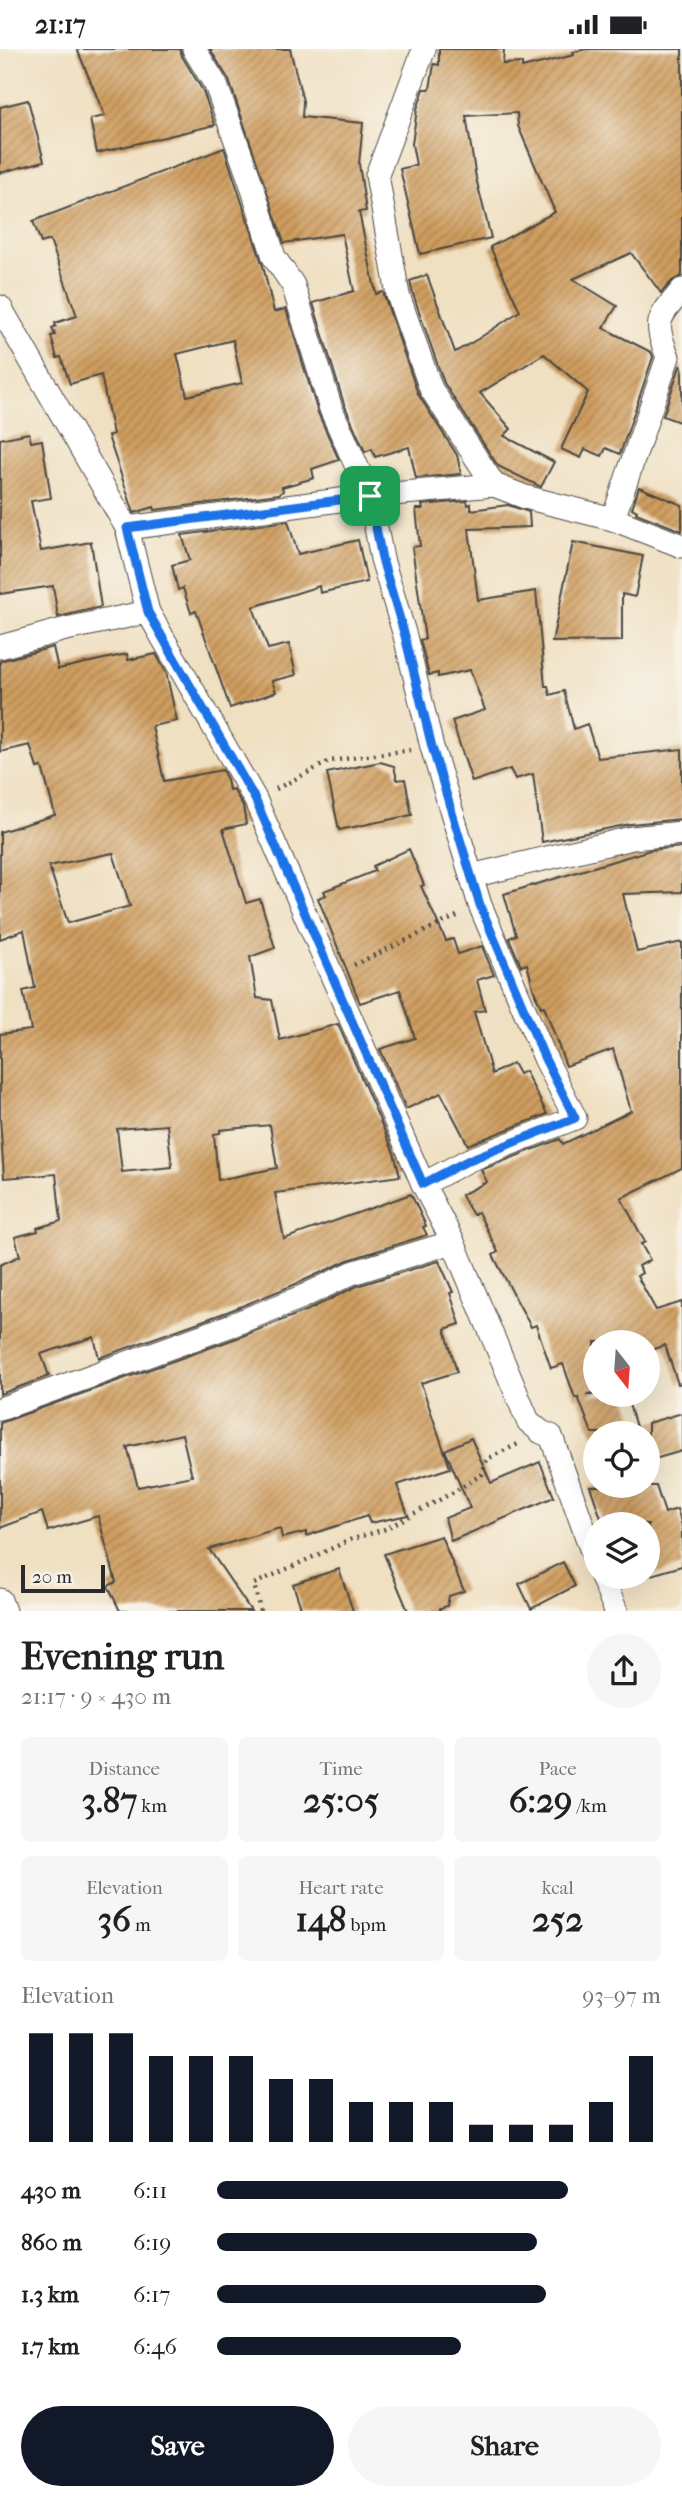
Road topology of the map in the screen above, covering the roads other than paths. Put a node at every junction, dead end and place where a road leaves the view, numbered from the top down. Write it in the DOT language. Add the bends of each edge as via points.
graph roads {
  1 [pos="194,49"];
  2 [pos="424,49"];
  3 [pos="682,290"];
  4 [pos="0,307"];
  5 [pos="495,485"];
  6 [pos="370,496"];
  7 [pos="613,519"];
  8 [pos="127,528"];
  9 [pos="682,546"];
  10 [pos="148,612"];
  11 [pos="0,646"];
  12 [pos="682,833"];
  13 [pos="471,876"];
  14 [pos="423,1184"];
  15 [pos="453,1242"];
  16 [pos="0,1409"];
  17 [pos="583,1526"];
  18 [pos="607,1589"];
  19 [pos="0,1600"];
  20 [pos="5,1611"];
  21 [pos="616,1611"];
  1 -- 6 [label="street" via="216,85 274,257 293,285 331,409"];
  2 -- 5 [label="street" via="377,175 398,295 431,389"];
  3 -- 7 [label="street" via="659,320 659,335 668,357"];
  4 -- 8 [label="street"];
  5 -- 6 [label="street"];
  5 -- 7 [label="street"];
  6 -- 8 [label="street"];
  6 -- 13 [label="street" via="382,559"];
  7 -- 9 [label="street"];
  8 -- 10 [label="street"];
  10 -- 11 [label="street"];
  10 -- 14 [label="street" via="255,799"];
  12 -- 13 [label="street" via="632,838"];
  13 -- 14 [label="street" via="545,1059 575,1118 469,1160"];
  14 -- 15 [label="street"];
  15 -- 16 [label="street" via="352,1273 232,1325"];
  15 -- 17 [label="street" via="528,1421 551,1436"];
  18 -- 21 [label="street"];
  19 -- 20 [label="street"];
}
